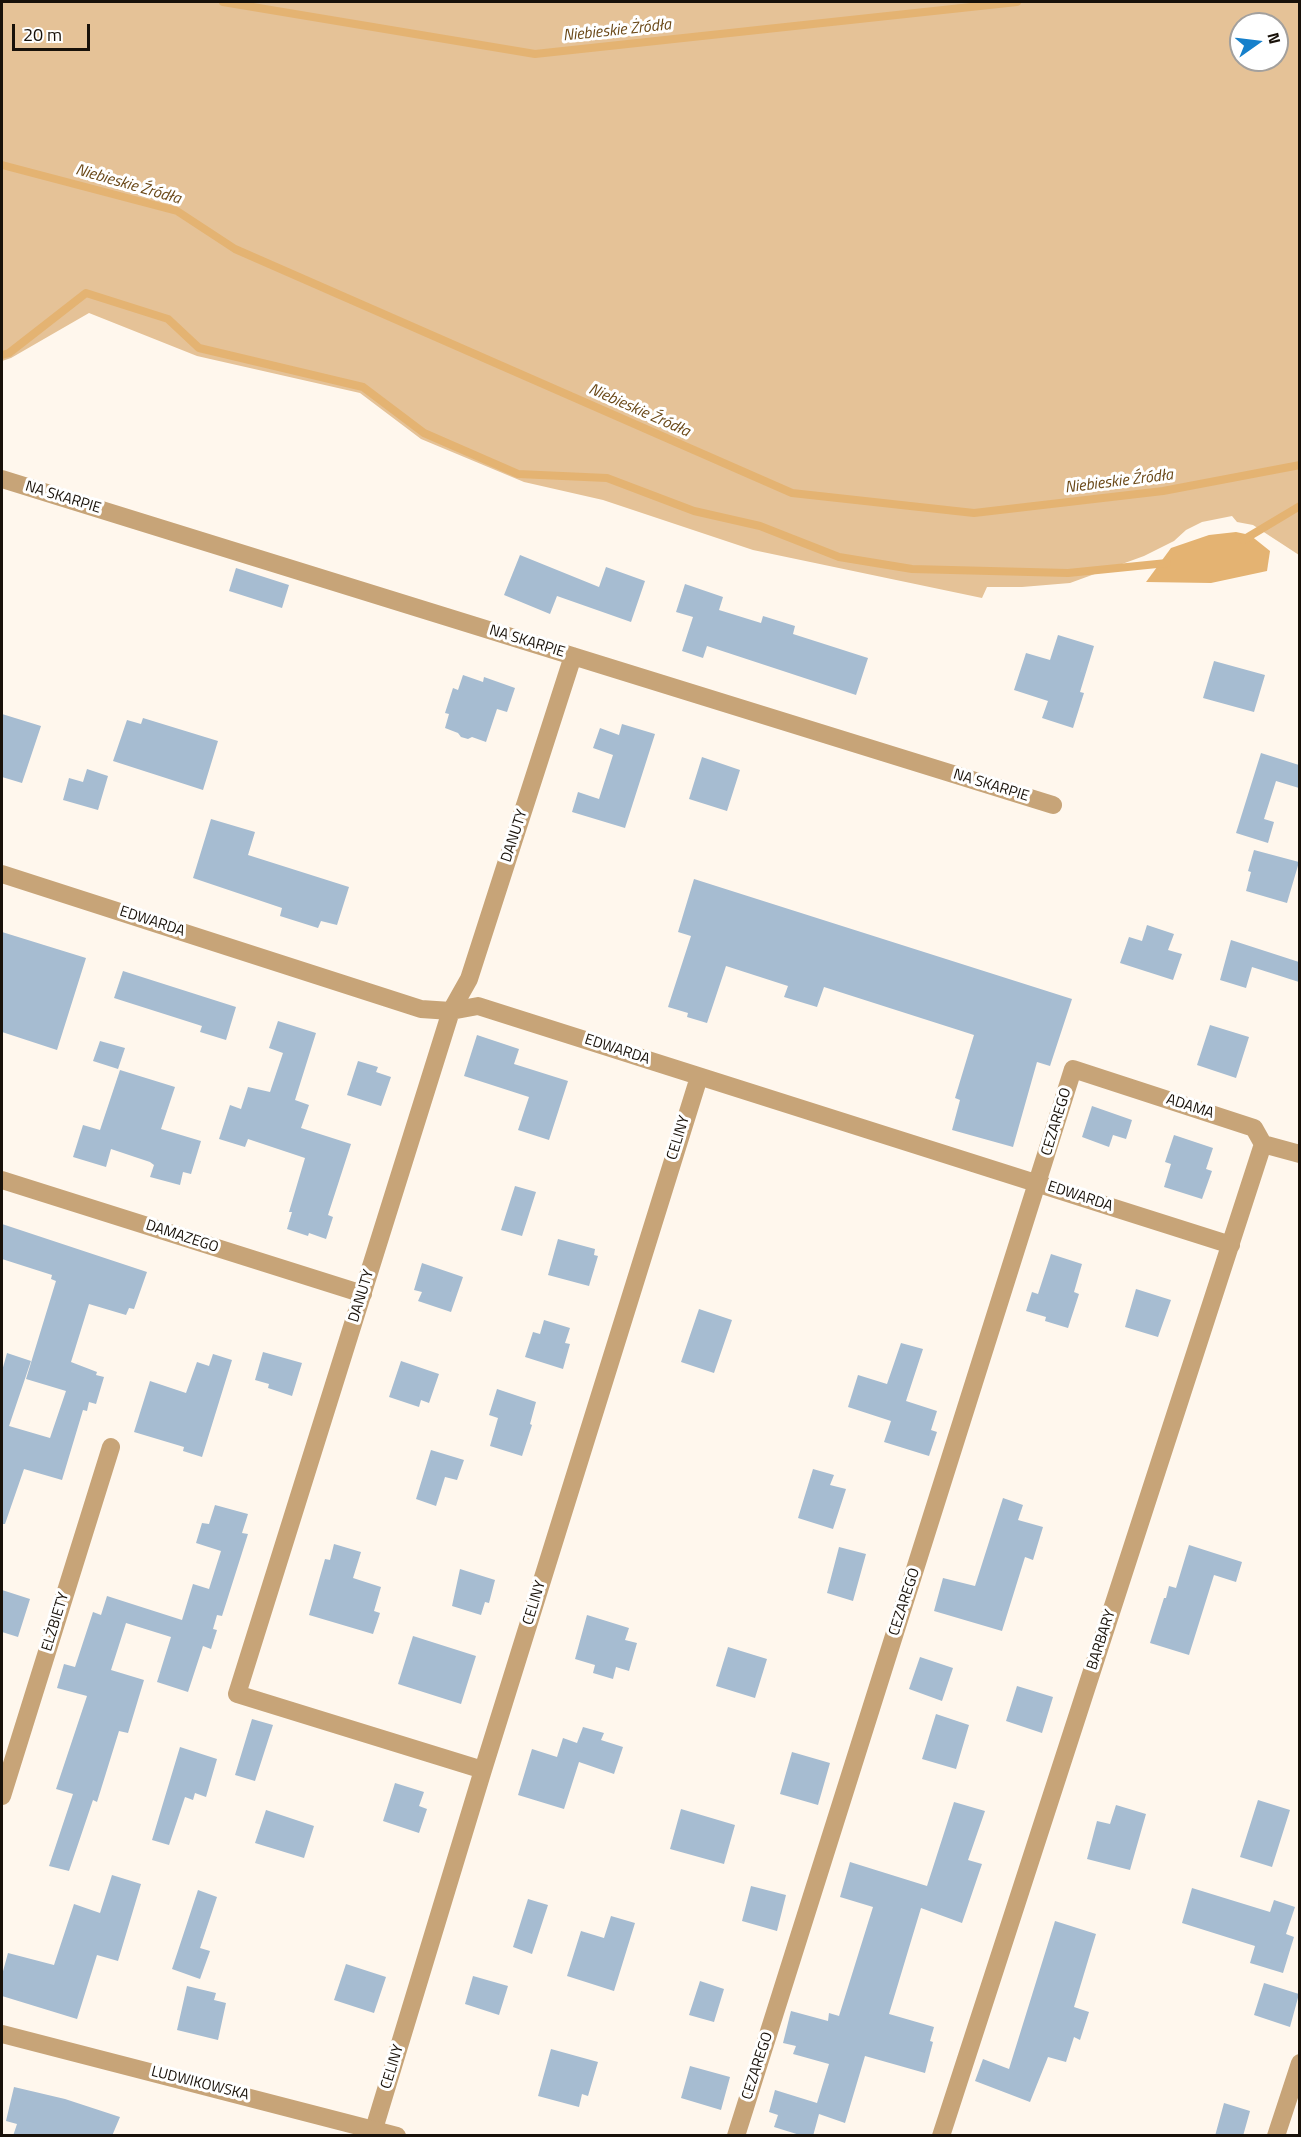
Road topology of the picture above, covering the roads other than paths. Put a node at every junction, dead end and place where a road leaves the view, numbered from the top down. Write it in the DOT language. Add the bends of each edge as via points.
graph roads {
  1 [pos="2,479"];
  2 [pos="573,656"];
  3 [pos="1053,805"];
  4 [pos="2,874"];
  5 [pos="452,1011"];
  6 [pos="1073,1069"];
  7 [pos="699,1077"];
  8 [pos="1263,1144"];
  9 [pos="1299,1154"];
  10 [pos="2,1180"];
  11 [pos="1038,1183"];
  12 [pos="1231,1245"];
  13 [pos="363,1294"];
  14 [pos="111,1447"];
  15 [pos="483,1770"];
  16 [pos="2,1796"];
  17 [pos="2,2034"];
  18 [pos="1299,2063"];
  19 [pos="374,2129"];
  20 [pos="398,2136"];
  21 [pos="736,2136"];
  22 [pos="941,2136"];
  23 [pos="1276,2136"];
  1 -- 2 [label="street, NA SKARPIE"];
  2 -- 3 [label="street, NA SKARPIE"];
  2 -- 5 [label="street, DANUTY" via="469,979"];
  4 -- 5 [label="street, EDWARDA" via="421,1009"];
  5 -- 7 [label="street, EDWARDA" via="478,1006"];
  5 -- 13 [label="street, DANUTY"];
  6 -- 8 [label="street, ADAMA" via="1254,1128"];
  6 -- 11 [label="street, CEZAREGO"];
  7 -- 11 [label="street, EDWARDA"];
  7 -- 15 [label="street, CELINY"];
  8 -- 9 [label="street, ADAMA"];
  8 -- 12 [label="street, BARBARY"];
  10 -- 13 [label="street, DAMAZEGO"];
  11 -- 12 [label="street, EDWARDA"];
  11 -- 21 [label="street, CEZAREGO"];
  12 -- 22 [label="street, BARBARY"];
  13 -- 15 [label="street, DANUTY" via="237,1694"];
  14 -- 16 [label="street, ELŻBIETY"];
  15 -- 19 [label="street, CELINY"];
  17 -- 19 [label="street, LUDWIKOWSKA"];
  18 -- 23 [label="street"];
  19 -- 20 [label="street, LUDWIKOWSKA"];
}
